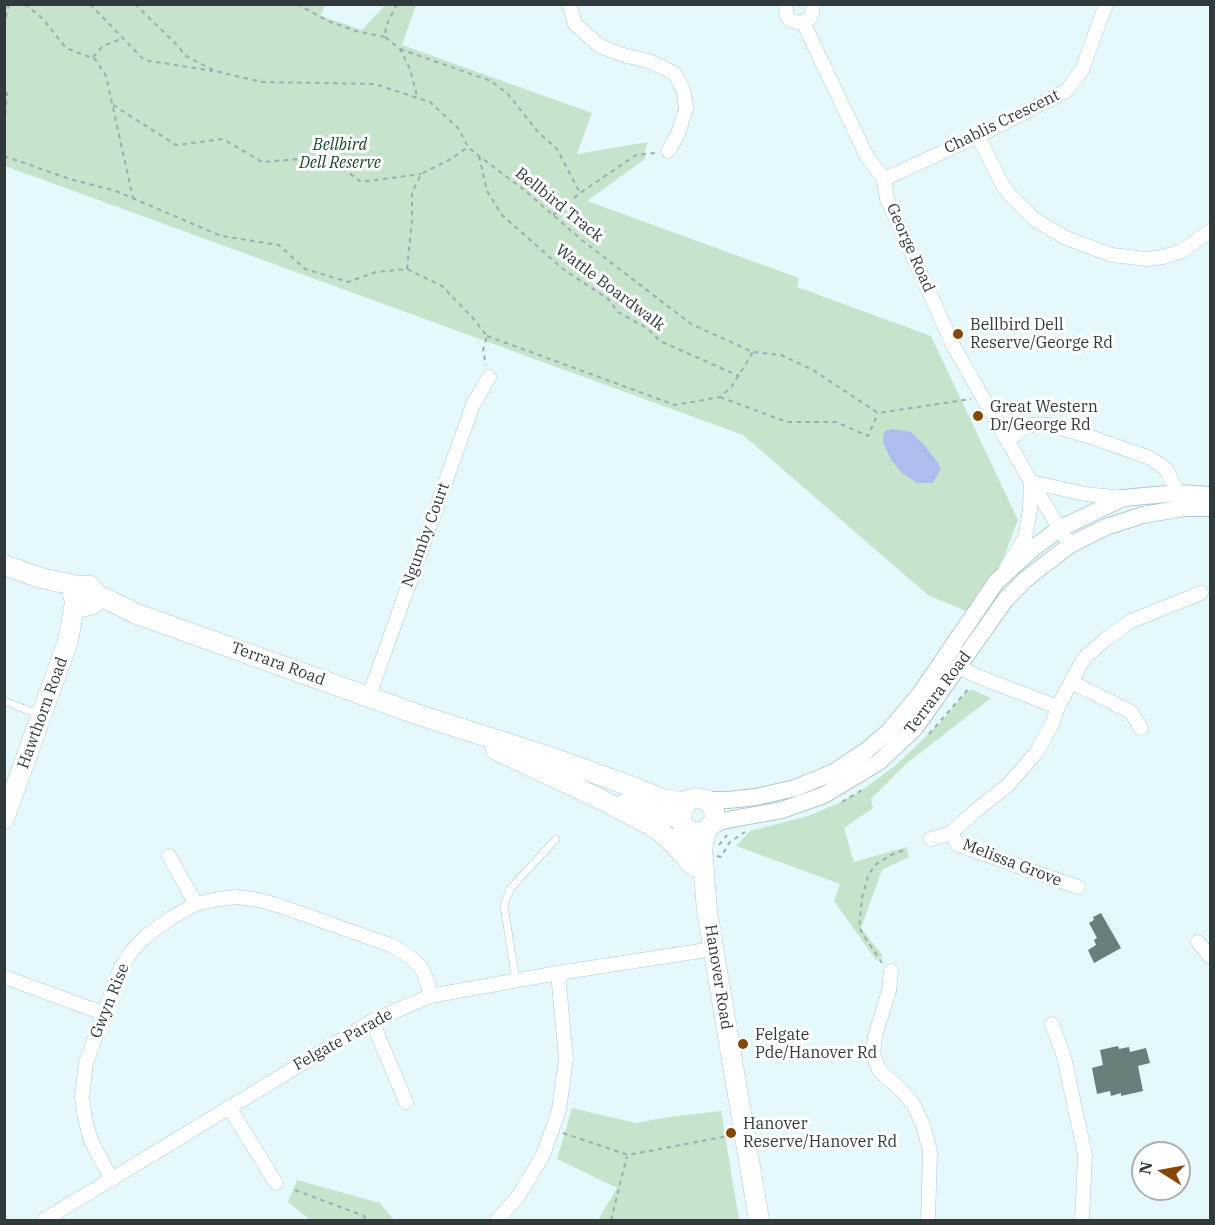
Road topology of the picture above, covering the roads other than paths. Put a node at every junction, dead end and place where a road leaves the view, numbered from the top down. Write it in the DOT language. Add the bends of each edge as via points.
graph roads {
  1 [pos="569,4"];
  2 [pos="785,4"];
  3 [pos="813,4"];
  4 [pos="1106,4"];
  5 [pos="803,22"];
  6 [pos="978,136"];
  7 [pos="668,151"];
  8 [pos="884,179"];
  9 [pos="1210,231"];
  10 [pos="489,376"];
  11 [pos="1006,440"];
  12 [pos="1031,482"];
  13 [pos="1178,493"];
  14 [pos="1210,495"];
  15 [pos="1123,498"];
  16 [pos="1210,508"];
  17 [pos="1059,529"];
  18 [pos="1070,545"];
  19 [pos="4,565"];
  20 [pos="996,582"];
  21 [pos="1201,593"];
  22 [pos="84,599"];
  23 [pos="946,656"];
  24 [pos="959,667"];
  25 [pos="1071,682"];
  26 [pos="369,696"];
  27 [pos="4,701"];
  28 [pos="1058,707"];
  29 [pos="419,715"];
  30 [pos="42,716"];
  31 [pos="1141,728"];
  32 [pos="596,797"];
  33 [pos="698,800"];
  34 [pos="4,819"];
  35 [pos="682,822"];
  36 [pos="709,828"];
  37 [pos="951,833"];
  38 [pos="556,839"];
  39 [pos="931,839"];
  40 [pos="169,856"];
  41 [pos="693,866"];
  42 [pos="1078,887"];
  43 [pos="196,904"];
  44 [pos="707,911"];
  45 [pos="1198,942"];
  46 [pos="714,949"];
  47 [pos="1210,957"];
  48 [pos="891,971"];
  49 [pos="558,973"];
  50 [pos="4,977"];
  51 [pos="516,981"];
  52 [pos="430,996"];
  53 [pos="103,1013"];
  54 [pos="372,1021"];
  55 [pos="1052,1024"];
  56 [pos="405,1102"];
  57 [pos="229,1107"];
  58 [pos="112,1180"];
  59 [pos="276,1183"];
  60 [pos="44,1221"];
  61 [pos="498,1221"];
  62 [pos="759,1221"];
  63 [pos="928,1221"];
  64 [pos="1082,1221"];
  1 -- 7 [label="street" via="575,24 600,46 674,73 683,89 686,108"];
  2 -- 5 [label="street" via="790,20"];
  3 -- 5 [label="street" via="812,14"];
  4 -- 6 [label="street, Chablis Crescent" via="1082,70 1066,91"];
  5 -- 8 [label="street, George Road" via="867,157"];
  6 -- 8 [label="street, Chablis Crescent"];
  6 -- 9 [label="street" via="1011,196 1034,219 1066,237 1112,255 1147,259 1182,251"];
  8 -- 11 [label="street, George Road" via="887,200 954,347"];
  10 -- 26 [label="street, Ngumby Court" via="473,405"];
  11 -- 12 [label="street, George Road"];
  11 -- 13 [label="street" via="1028,425 1049,425 1088,436 1150,458 1166,469"];
  12 -- 15 [label="street"];
  12 -- 17 [label="street, George Road"];
  12 -- 20 [label="street, Terrara Road" via="1025,538"];
  13 -- 14 [label="street, Terrara Road"];
  13 -- 15 [label="street, Terrara Road"];
  15 -- 17 [label="street, Terrara Road"];
  16 -- 18 [label="street, Terrara Road" via="1143,515"];
  17 -- 18 [label="street"];
  17 -- 20 [label="street, Terrara Road"];
  18 -- 24 [label="street, Terrara Road" via="1006,599"];
  19 -- 22 [label="main road, Terrara Road"];
  20 -- 23 [label="street, Terrara Road"];
  21 -- 25 [label="street, Melissa Grove" via="1131,621 1084,658"];
  22 -- 26 [label="main road, Terrara Road"];
  22 -- 30 [label="main road, Hawthorn Road"];
  23 -- 24 [label="street"];
  23 -- 33 [label="street, Terrara Road" via="889,731 834,772 777,793 728,801"];
  24 -- 28 [label="street"];
  24 -- 36 [label="street, Terrara Road" via="915,728 860,774 824,795 782,810 722,821"];
  25 -- 28 [label="street, Melissa Grove"];
  25 -- 31 [label="street" via="1131,712"];
  26 -- 29 [label="main road, Terrara Road"];
  27 -- 30 [label="lane"];
  28 -- 37 [label="street, Melissa Grove" via="1036,753 1007,786"];
  29 -- 32 [label="main road, Terrara Road"];
  29 -- 33 [label="main road, Terrara Road" via="547,756 662,799"];
  30 -- 34 [label="main road, Hawthorn Road"];
  32 -- 35 [label="main road, Terrara Road"];
  32 -- 41 [label="main road, Terrara Road" via="661,832"];
  33 -- 35 [label="main road" via="682,809"];
  33 -- 36 [label="main road" via="714,810"];
  35 -- 36 [label="main road" via="694,833"];
  35 -- 41 [label="main road, Hanover Road"];
  36 -- 44 [label="main road, Hanover Road" via="702,848"];
  37 -- 39 [label="street, Melissa Grove"];
  37 -- 42 [label="street, Melissa Grove" via="958,845"];
  38 -- 51 [label="lane" via="510,889 504,906"];
  40 -- 43 [label="street"];
  41 -- 44 [label="main road, Hanover Road"];
  43 -- 52 [label="street, Gwyn Rise" via="238,897 259,900 393,946 421,967"];
  43 -- 53 [label="street, Gwyn Rise" via="158,927 131,952"];
  44 -- 46 [label="main road, Hanover Road"];
  45 -- 47 [label="street"];
  46 -- 49 [label="street, Felgate Parade"];
  46 -- 62 [label="main road, Hanover Road"];
  48 -- 63 [label="street" via="873,1054 879,1070 902,1090 923,1125 930,1151"];
  49 -- 51 [label="street, Felgate Parade"];
  49 -- 61 [label="street" via="566,1059 559,1110 543,1155"];
  50 -- 53 [label="street"];
  51 -- 52 [label="street, Felgate Parade"];
  52 -- 54 [label="street, Felgate Parade"];
  53 -- 58 [label="street, Gwyn Rise" via="86,1063 82,1097 92,1141"];
  54 -- 56 [label="street"];
  54 -- 57 [label="street, Felgate Parade"];
  55 -- 64 [label="street" via="1064,1057 1085,1155"];
  57 -- 58 [label="street, Felgate Parade"];
  57 -- 59 [label="street"];
  58 -- 60 [label="street, Felgate Parade"];
}
